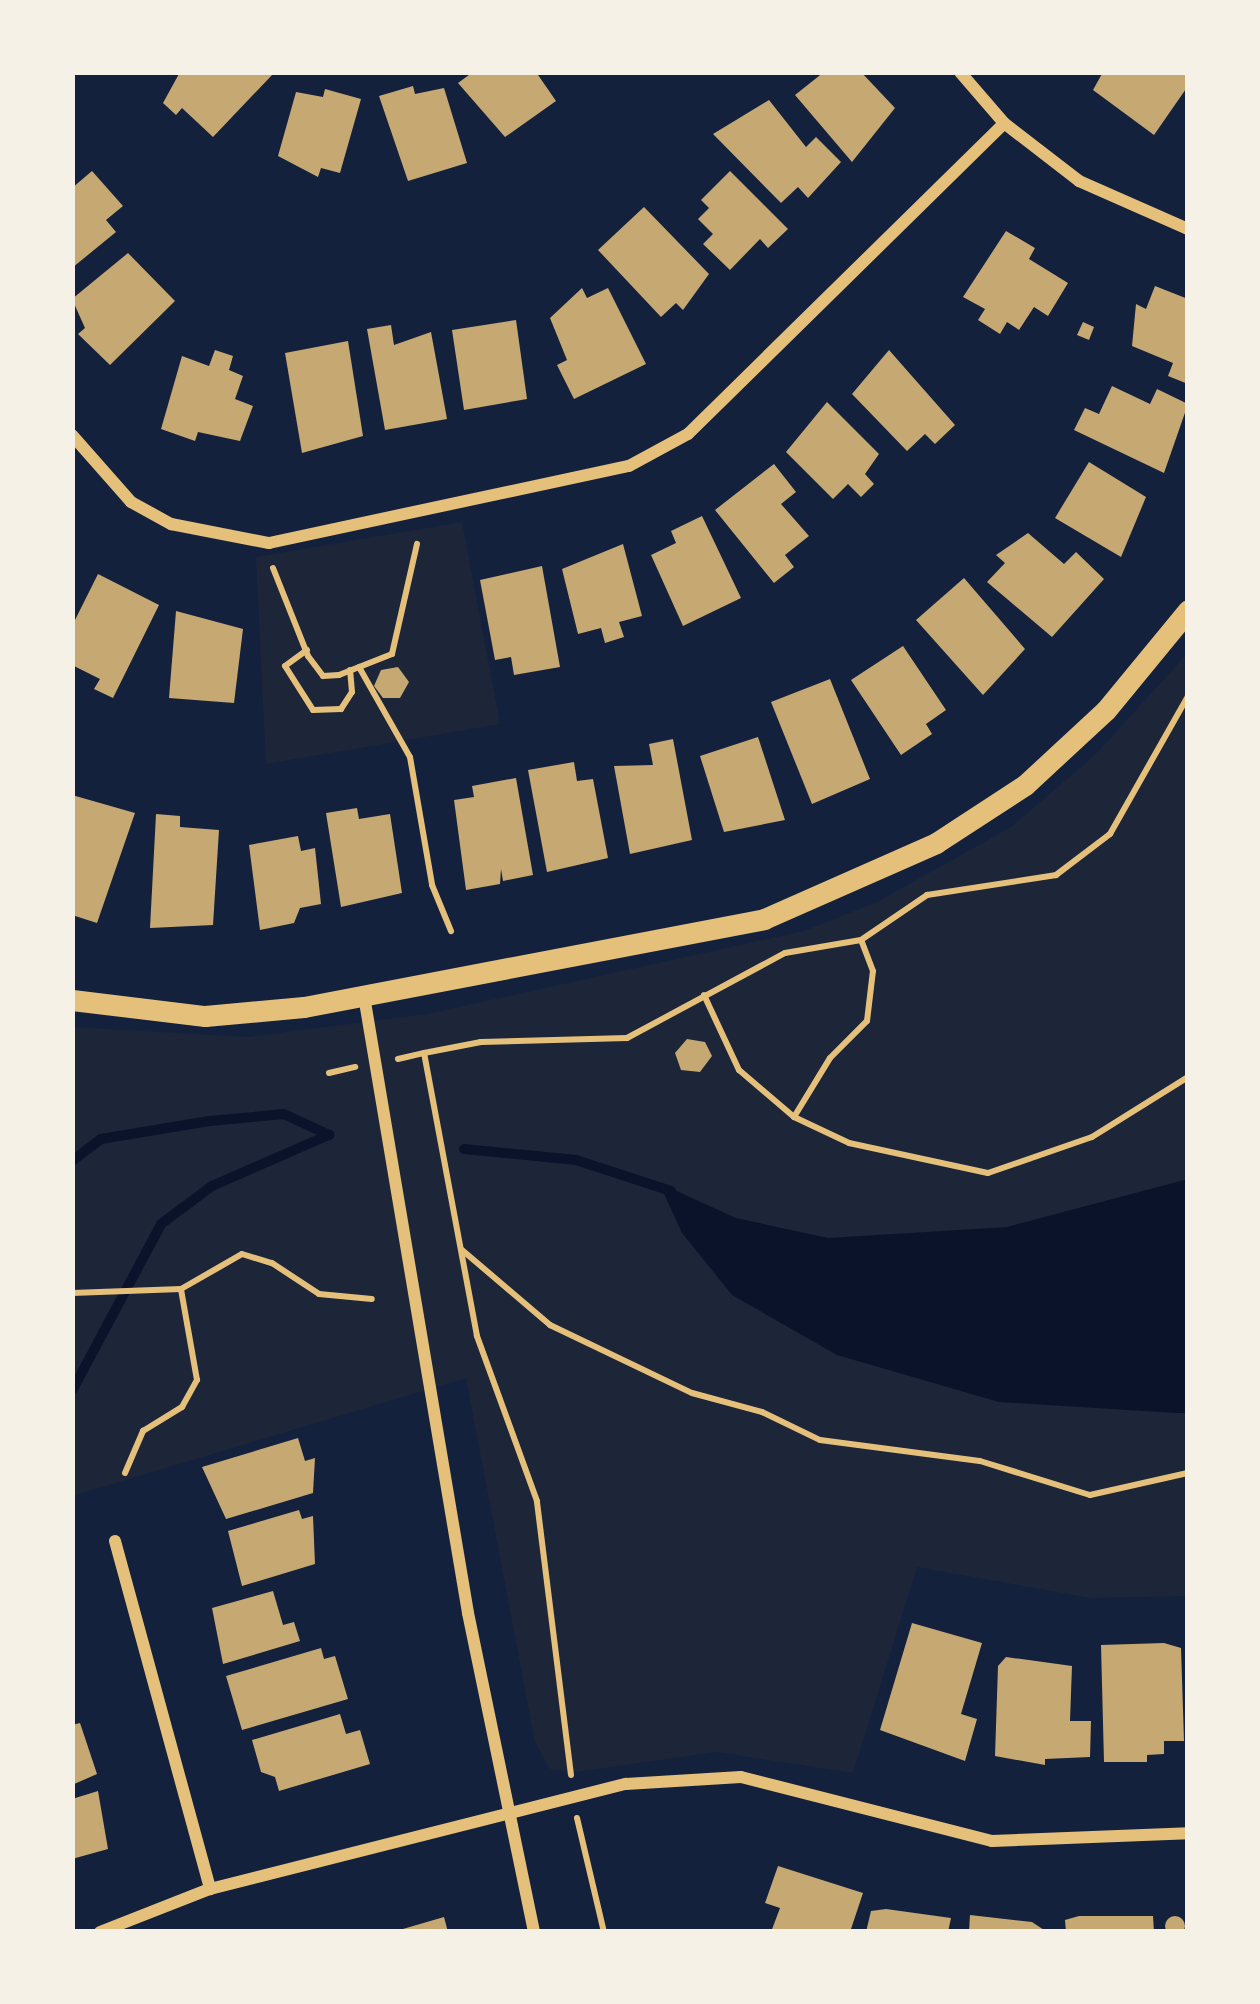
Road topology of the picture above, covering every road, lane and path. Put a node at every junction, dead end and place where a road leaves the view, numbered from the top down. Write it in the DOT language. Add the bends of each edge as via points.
graph roads {
  1 [pos="960,72"];
  2 [pos="1004,123"];
  3 [pos="1188,229"];
  4 [pos="72,435"];
  5 [pos="417,544"];
  6 [pos="273,568"];
  7 [pos="1188,610"];
  8 [pos="307,650"];
  9 [pos="354,668"];
  10 [pos="1188,696"];
  11 [pos="451,931"];
  12 [pos="861,940"];
  13 [pos="704,995"];
  14 [pos="364,996"];
  15 [pos="72,1000"];
  16 [pos="1188,1077"];
  17 [pos="794,1117"];
  18 [pos="461,1250"];
  19 [pos="181,1289"];
  20 [pos="72,1293"];
  21 [pos="372,1299"];
  22 [pos="125,1473"];
  23 [pos="1188,1473"];
  24 [pos="115,1541"];
  25 [pos="569,1764"];
  26 [pos="506,1818"];
  27 [pos="580,1828"];
  28 [pos="1188,1833"];
  29 [pos="211,1889"];
  30 [pos="100,1932"];
  31 [pos="534,1932"];
  32 [pos="604,1932"];
  1 -- 2 [label="street"];
  2 -- 3 [label="street" via="1079,182"];
  2 -- 4 [label="street" via="688,434 629,466 269,543 171,524 131,502"];
  5 -- 9 [label="path" via="398,644"];
  6 -- 8 [label="path"];
  7 -- 14 [label="street" via="1106,710 1025,785 937,843 841,890 764,919"];
  8 -- 9 [label="path" via="323,676"];
  8 -- 9 [label="path" via="289,658 286,675 313,710 341,709"];
  9 -- 11 [label="path" via="410,758 432,885"];
  10 -- 12 [label="path" via="1110,834 1078,862 1028,885 927,896"];
  12 -- 13 [label="path" via="785,952"];
  12 -- 17 [label="path" via="873,970 867,1021 830,1058"];
  13 -- 17 [label="path" via="739,1070"];
  13 -- 18 [label="path" via="627,1038 481,1042 424,1054"];
  14 -- 15 [label="street" via="205,1016"];
  14 -- 26 [label="street"];
  16 -- 17 [label="path" via="1092,1137 988,1173 849,1143"];
  18 -- 23 [label="path" via="550,1325 692,1393 820,1440 980,1461 1090,1495"];
  18 -- 25 [label="path" via="477,1336 537,1501"];
  19 -- 20 [label="path"];
  19 -- 21 [label="path" via="242,1254 319,1294"];
  19 -- 22 [label="path" via="197,1381 182,1407 143,1431"];
  24 -- 29 [label="street"];
  26 -- 28 [label="street" via="626,1784 741,1777 992,1841"];
  26 -- 29 [label="street"];
  26 -- 31 [label="street"];
  27 -- 32 [label="path"];
  29 -- 30 [label="street"];
}
